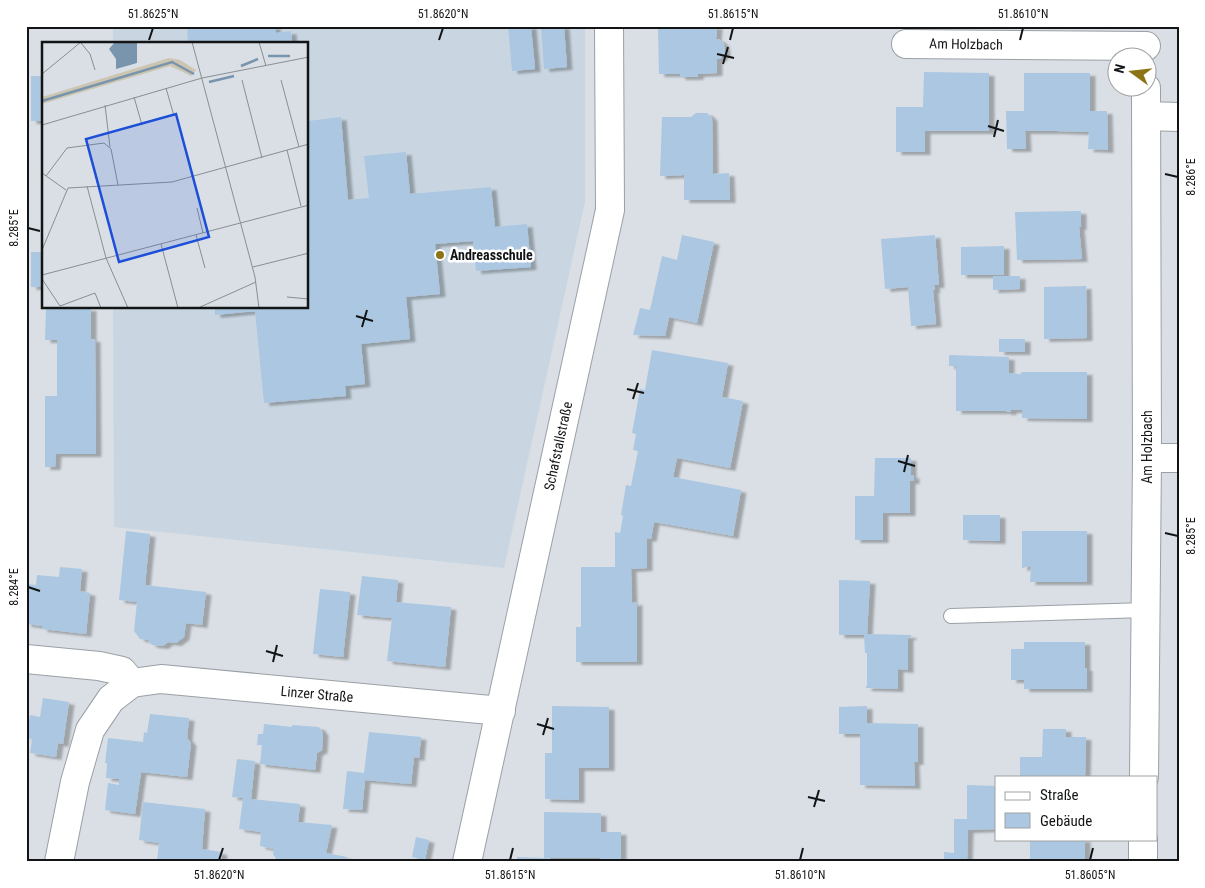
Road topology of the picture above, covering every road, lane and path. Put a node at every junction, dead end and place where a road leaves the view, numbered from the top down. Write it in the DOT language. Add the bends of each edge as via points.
graph roads {
  1 [pos="609,26"];
  2 [pos="1146,43"];
  3 [pos="906,44"];
  4 [pos="1146,98"];
  5 [pos="1146,116"];
  6 [pos="1179,117"];
  7 [pos="1147,458"];
  8 [pos="1179,458"];
  9 [pos="1146,610"];
  10 [pos="951,616"];
  11 [pos="26,659"];
  12 [pos="132,683"];
  13 [pos="501,711"];
  14 [pos="1144,776"];
  15 [pos="1143,840"];
  16 [pos="59,862"];
  17 [pos="467,862"];
  18 [pos="1143,862"];
  1 -- 13 [label="street, Schafstallstraße" via="610,210"];
  2 -- 3 [label="street, Am Holzbach"];
  4 -- 5 [label="street, Am Holzbach"];
  5 -- 6 [label="street"];
  5 -- 7 [label="street, Am Holzbach"];
  7 -- 8 [label="street"];
  7 -- 9 [label="street, Am Holzbach"];
  9 -- 10 [label="lane"];
  9 -- 14 [label="street, Am Holzbach"];
  11 -- 12 [label="street" via="122,671"];
  12 -- 13 [label="street, Linzer Straße" via="161,679"];
  12 -- 16 [label="street, Linzer Straße" via="111,699 90,730 75,782"];
  13 -- 17 [label="street, Schafstallstraße"];
  15 -- 18 [label="street"];
}
